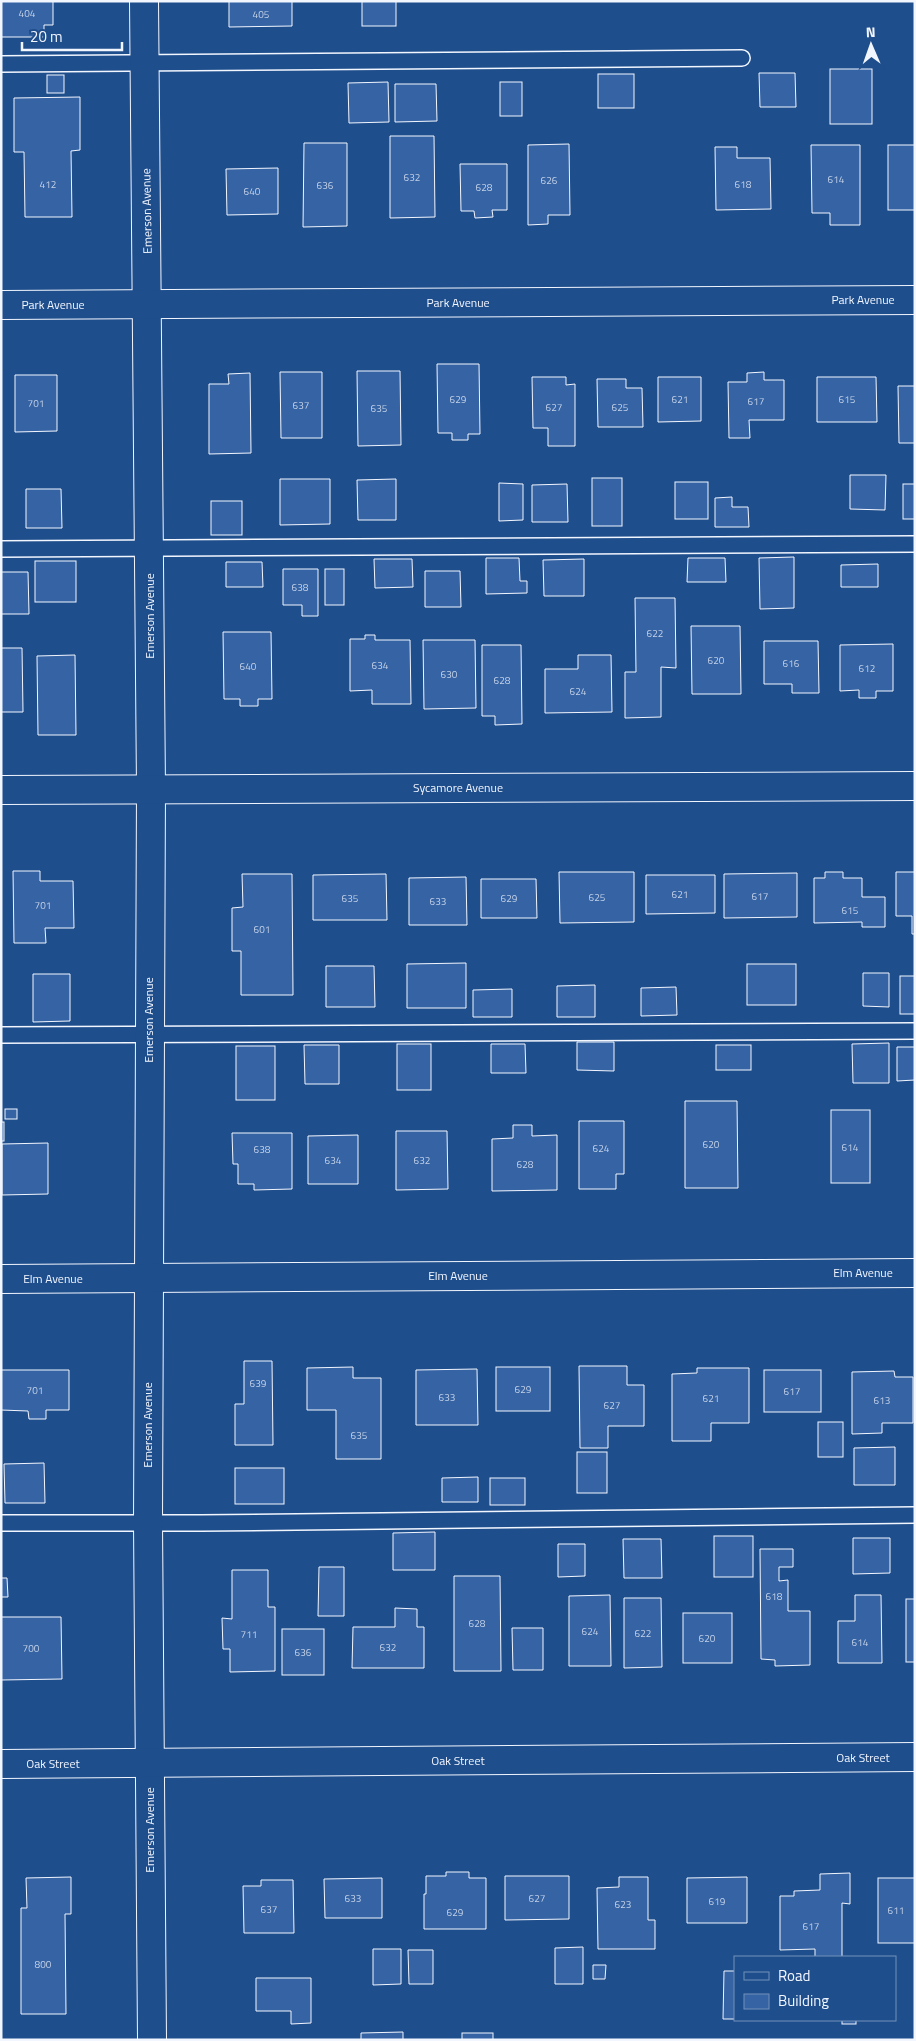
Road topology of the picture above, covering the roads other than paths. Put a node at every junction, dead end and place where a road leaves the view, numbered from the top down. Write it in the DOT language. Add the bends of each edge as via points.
graph roads {
  1 [pos="144,1"];
  2 [pos="742,58"];
  3 [pos="145,62"];
  4 [pos="1,64"];
  5 [pos="915,300"];
  6 [pos="148,304"];
  7 [pos="1,305"];
  8 [pos="915,544"];
  9 [pos="150,548"];
  10 [pos="1,549"];
  11 [pos="915,786"];
  12 [pos="151,789"];
  13 [pos="1,790"];
  14 [pos="915,1031"];
  15 [pos="149,1033"];
  16 [pos="1,1035"];
  17 [pos="915,1273"];
  18 [pos="149,1278"];
  19 [pos="1,1279"];
  20 [pos="915,1515"];
  21 [pos="1,1523"];
  22 [pos="148,1523"];
  23 [pos="915,1758"];
  24 [pos="150,1763"];
  25 [pos="1,1764"];
  26 [pos="152,2040"];
  1 -- 3 [label="street, Emerson Avenue"];
  2 -- 3 [label="lane"];
  3 -- 4 [label="lane"];
  3 -- 6 [label="street, Emerson Avenue"];
  5 -- 6 [label="street, Park Avenue"];
  6 -- 7 [label="street, Park Avenue"];
  6 -- 9 [label="street, Emerson Avenue"];
  8 -- 9 [label="lane"];
  9 -- 10 [label="lane"];
  9 -- 12 [label="street, Emerson Avenue"];
  11 -- 12 [label="street, Sycamore Avenue"];
  12 -- 13 [label="street, Sycamore Avenue"];
  12 -- 15 [label="street, Emerson Avenue"];
  14 -- 15 [label="lane"];
  15 -- 16 [label="lane"];
  15 -- 18 [label="street, Emerson Avenue"];
  17 -- 18 [label="street, Elm Avenue"];
  18 -- 19 [label="street, Elm Avenue"];
  18 -- 22 [label="street, Emerson Avenue"];
  20 -- 22 [label="lane"];
  21 -- 22 [label="lane"];
  22 -- 24 [label="street, Emerson Avenue"];
  23 -- 24 [label="street, Oak Street"];
  24 -- 25 [label="street, Oak Street"];
  24 -- 26 [label="street, Emerson Avenue"];
}
